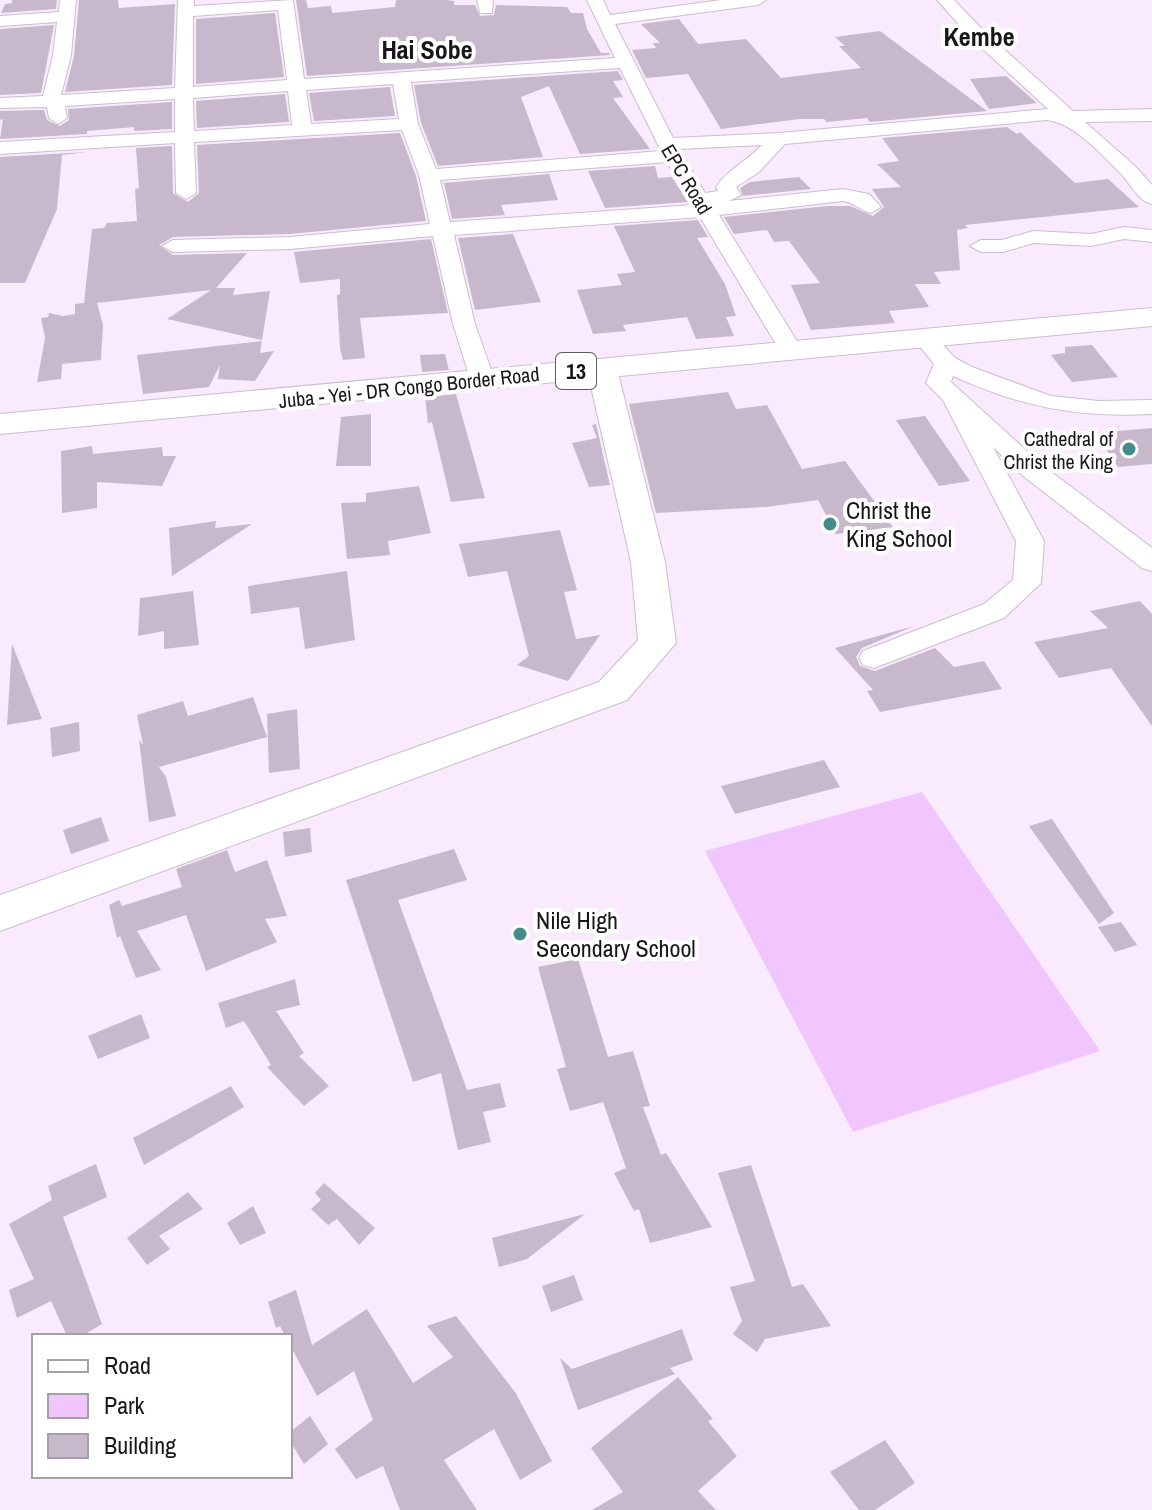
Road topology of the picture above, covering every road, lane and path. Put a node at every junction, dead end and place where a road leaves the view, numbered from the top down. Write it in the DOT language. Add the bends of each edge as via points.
graph roads {
  1 [pos="595,0"];
  2 [pos="758,0"];
  3 [pos="945,0"];
  4 [pos="286,2"];
  5 [pos="185,6"];
  6 [pos="67,8"];
  7 [pos="607,20"];
  8 [pos="0,21"];
  9 [pos="625,62"];
  10 [pos="401,77"];
  11 [pos="296,85"];
  12 [pos="186,92"];
  13 [pos="51,100"];
  14 [pos="0,103"];
  15 [pos="1152,115"];
  16 [pos="1068,117"];
  17 [pos="409,124"];
  18 [pos="302,130"];
  19 [pos="183,136"];
  20 [pos="779,139"];
  21 [pos="63,145"];
  22 [pos="0,148"];
  23 [pos="670,150"];
  24 [pos="429,175"];
  25 [pos="186,193"];
  26 [pos="1152,198"];
  27 [pos="703,205"];
  28 [pos="871,207"];
  29 [pos="440,230"];
  30 [pos="1152,236"];
  31 [pos="173,246"];
  32 [pos="981,246"];
  33 [pos="1152,317"];
  34 [pos="791,351"];
  35 [pos="937,351"];
  36 [pos="602,369"];
  37 [pos="482,378"];
  38 [pos="953,397"];
  39 [pos="1152,407"];
  40 [pos="0,424"];
  41 [pos="1152,562"];
  42 [pos="874,658"];
  43 [pos="0,913"];
  1 -- 7 [label="street, EPC Road"];
  2 -- 7 [label="street"];
  3 -- 16 [label="street"];
  4 -- 5 [label="street"];
  4 -- 11 [label="street"];
  5 -- 12 [label="street"];
  6 -- 8 [label="street"];
  6 -- 13 [label="street"];
  7 -- 9 [label="street, EPC Road"];
  9 -- 10 [label="street"];
  9 -- 23 [label="street, EPC Road"];
  10 -- 11 [label="street"];
  10 -- 17 [label="street"];
  11 -- 12 [label="street"];
  11 -- 18 [label="street"];
  12 -- 13 [label="street"];
  12 -- 19 [label="street"];
  13 -- 14 [label="street"];
  13 -- 21 [label="street"];
  15 -- 16 [label="street"];
  16 -- 20 [label="street" via="1034,115"];
  16 -- 26 [label="street"];
  17 -- 18 [label="street"];
  17 -- 24 [label="street"];
  18 -- 19 [label="street"];
  19 -- 21 [label="street"];
  19 -- 25 [label="street"];
  20 -- 23 [label="street"];
  20 -- 27 [label="street" via="752,168 731,179 726,187 731,195"];
  21 -- 22 [label="street"];
  23 -- 24 [label="street"];
  23 -- 27 [label="street, EPC Road"];
  24 -- 29 [label="street"];
  27 -- 28 [label="street" via="843,195 862,198"];
  27 -- 29 [label="street"];
  27 -- 34 [label="street, EPC Road"];
  29 -- 31 [label="street" via="290,243"];
  29 -- 37 [label="street"];
  30 -- 32 [label="street" via="1033,237"];
  33 -- 35 [label="main road, Juba - Yei - DR Congo Border Road / 13"];
  34 -- 35 [label="main road, Juba - Yei - DR Congo Border Road / 13"];
  34 -- 36 [label="main road, Juba - Yei - DR Congo Border Road / 13"];
  35 -- 38 [label="street" via="938,383"];
  35 -- 39 [label="street" via="969,377 1047,403"];
  36 -- 37 [label="main road, Juba - Yei - DR Congo Border Road / 13"];
  36 -- 43 [label="street" via="648,562 657,643 613,691"];
  37 -- 40 [label="main road, Juba - Yei - DR Congo Border Road / 13"];
  38 -- 41 [label="street" via="1032,470"];
  38 -- 42 [label="street" via="1030,541 1027,583 994,611"];
}
